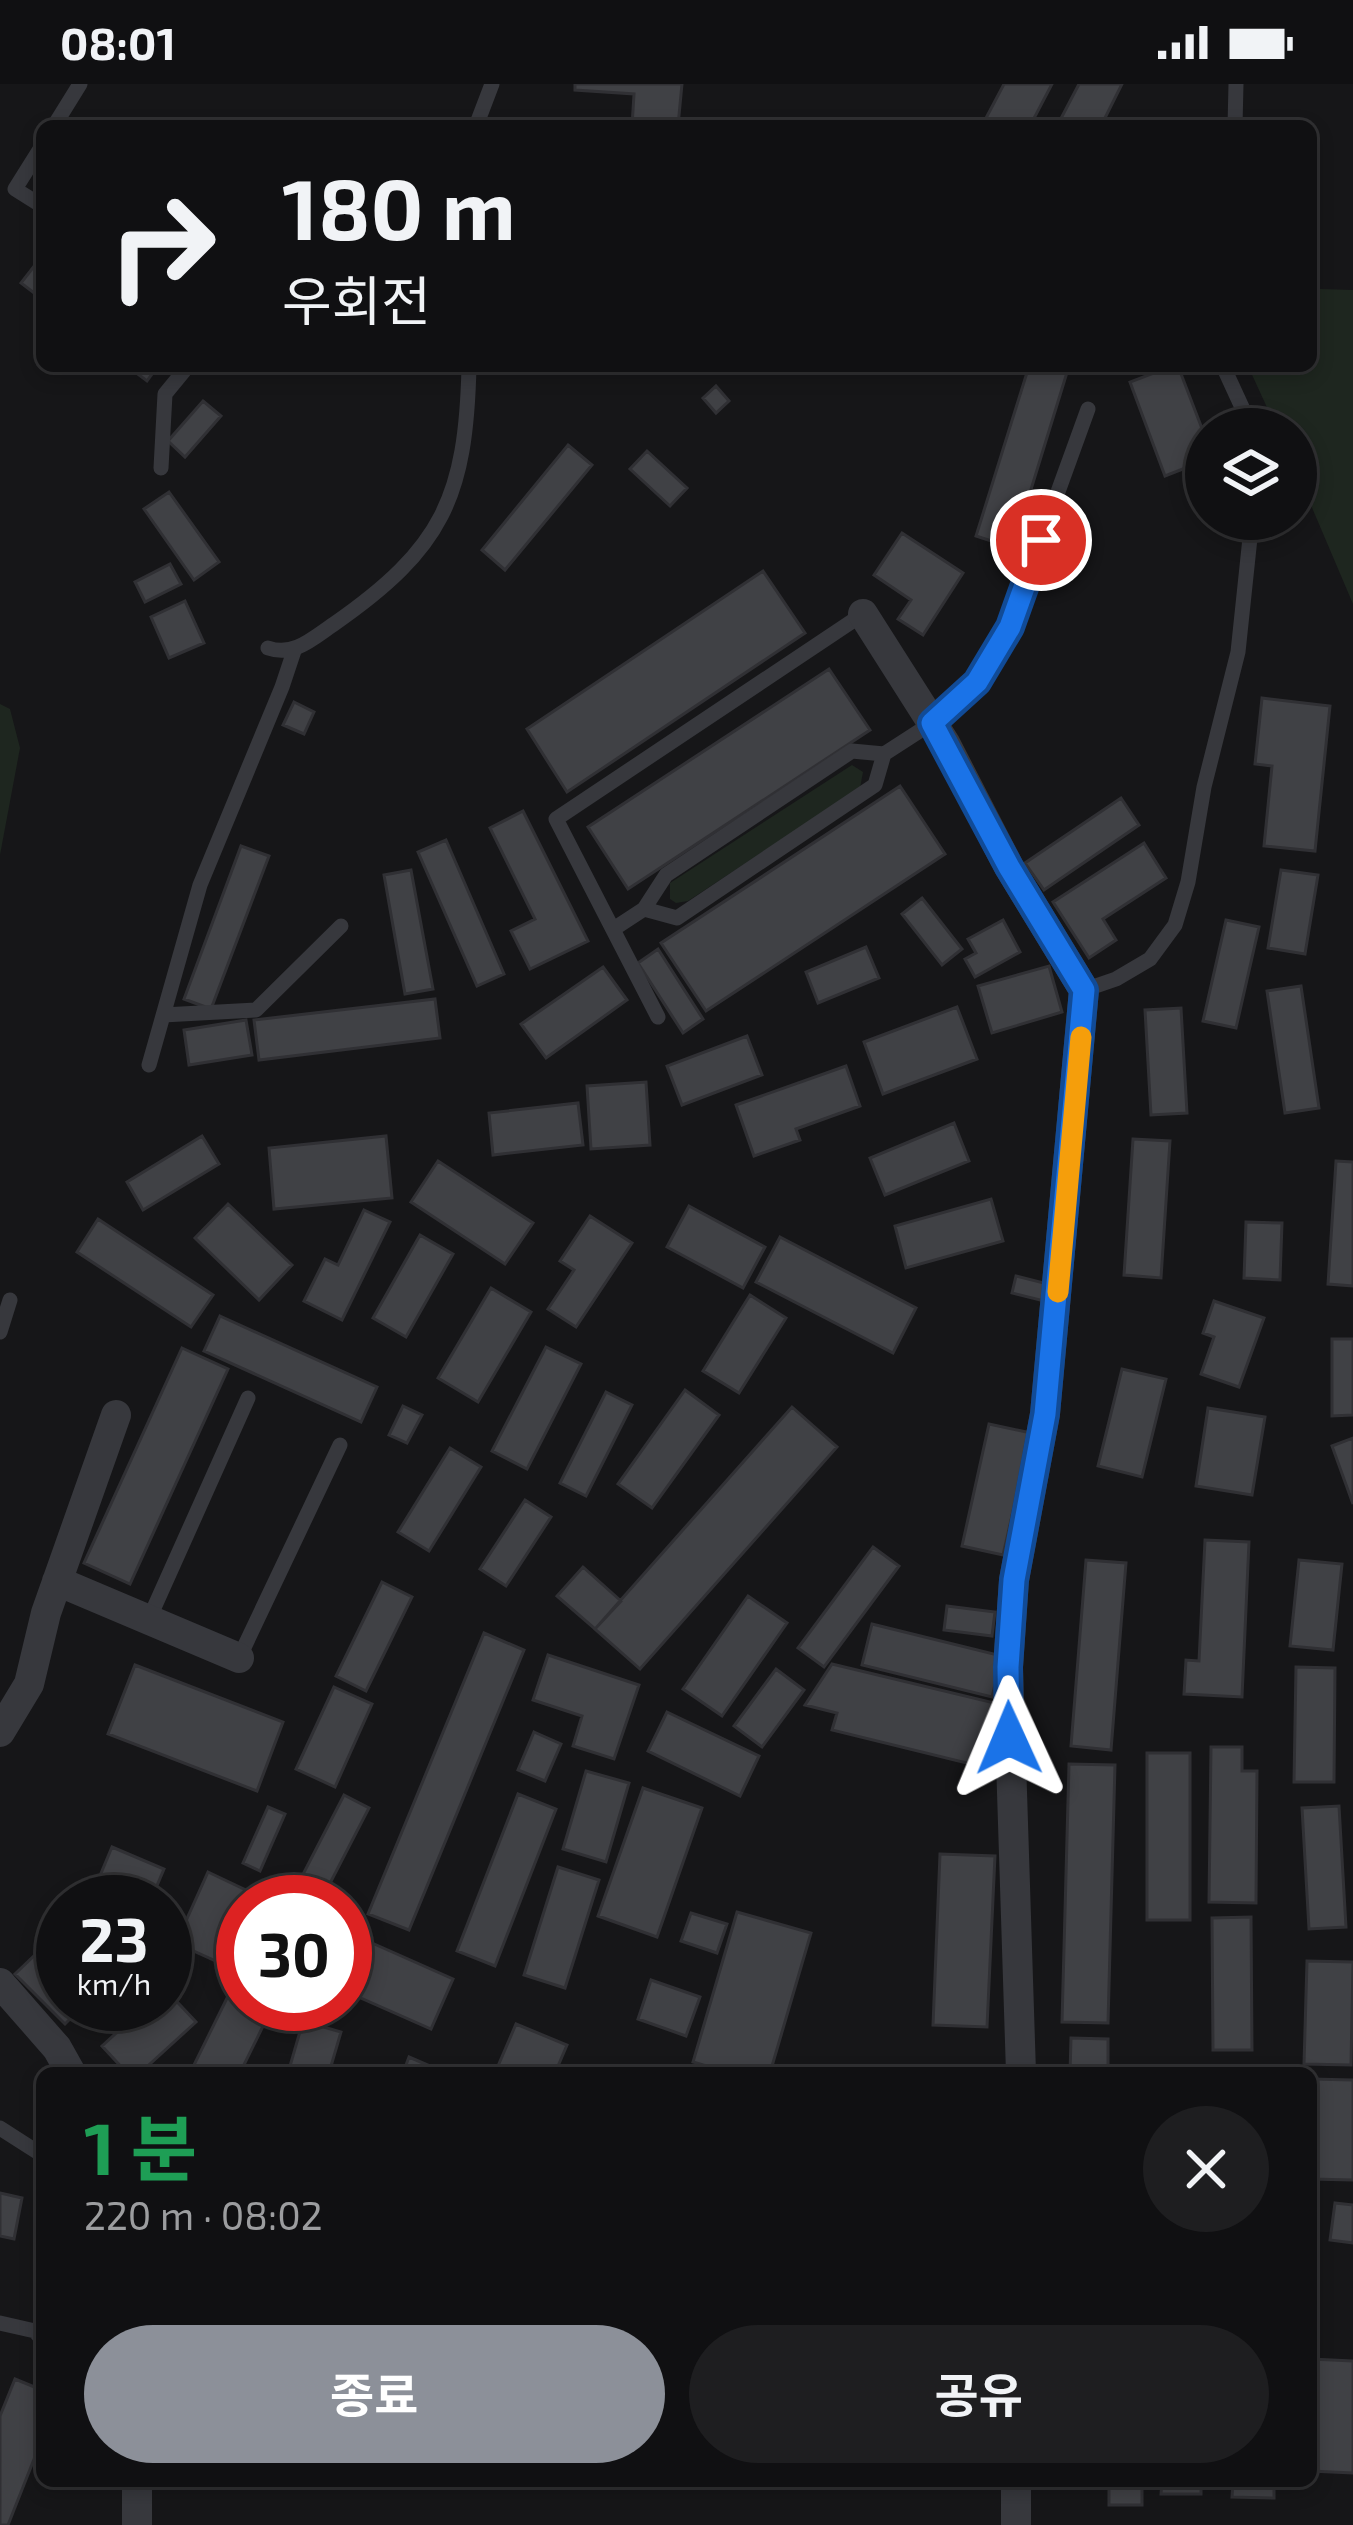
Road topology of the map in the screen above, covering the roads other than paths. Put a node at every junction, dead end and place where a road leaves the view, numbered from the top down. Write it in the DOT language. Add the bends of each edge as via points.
graph roads {
  1 [pos="80,84"];
  2 [pos="492,84"];
  3 [pos="1235,84"];
  4 [pos="58,120"];
  5 [pos="478,120"];
  6 [pos="1235,120"];
  7 [pos="36,156"];
  8 [pos="36,202"];
  9 [pos="183,372"];
  10 [pos="470,372"];
  11 [pos="1225,372"];
  12 [pos="1242,408"];
  13 [pos="1088,409"];
  14 [pos="161,469"];
  15 [pos="1250,540"];
  16 [pos="862,614"];
  17 [pos="268,648"];
  18 [pos="293,651"];
  19 [pos="932,723"];
  20 [pos="884,754"];
  21 [pos="644,909"];
  22 [pos="341,926"];
  23 [pos="616,928"];
  24 [pos="1084,990"];
  25 [pos="163,1016"];
  26 [pos="658,1017"];
  27 [pos="149,1065"];
  28 [pos="10,1300"];
  29 [pos="0,1332"];
  30 [pos="248,1399"];
  31 [pos="116,1414"];
  32 [pos="340,1445"];
  33 [pos="57,1581"];
  34 [pos="149,1619"];
  35 [pos="239,1658"];
  36 [pos="0,1732"];
  37 [pos="0,1983"];
  38 [pos="67,2067"];
  39 [pos="1021,2067"];
  40 [pos="0,2128"];
  41 [pos="36,2151"];
  42 [pos="0,2323"];
  43 [pos="36,2332"];
  44 [pos="137,2487"];
  45 [pos="1016,2487"];
  46 [pos="136,2525"];
  47 [pos="1016,2525"];
  1 -- 4 [label="lane"];
  2 -- 5 [label="lane"];
  3 -- 6 [label="lane"];
  7 -- 8 [label="lane" via="15,189"];
  9 -- 14 [label="lane" via="165,394"];
  10 -- 18 [label="lane" via="466,442 426,545 367,602"];
  11 -- 12 [label="lane"];
  13 -- 19 [label="lane" via="1010,627 977,682"];
  15 -- 24 [label="lane" via="1238,652 1175,925 1150,959"];
  16 -- 19 [label="street"];
  16 -- 23 [label="lane" via="556,819"];
  17 -- 18 [label="lane"];
  18 -- 25 [label="lane" via="200,885"];
  19 -- 20 [label="lane"];
  19 -- 24 [label="street"];
  20 -- 21 [label="lane" via="852,751 666,874"];
  20 -- 21 [label="lane" via="875,785 677,919"];
  21 -- 23 [label="lane"];
  22 -- 25 [label="lane" via="256,1010"];
  23 -- 26 [label="lane"];
  24 -- 39 [label="street" via="1047,1394 1014,1580 1008,1667"];
  25 -- 27 [label="lane"];
  28 -- 29 [label="lane"];
  30 -- 34 [label="lane"];
  31 -- 33 [label="street"];
  32 -- 35 [label="lane"];
  33 -- 34 [label="street"];
  33 -- 36 [label="street" via="29,1684"];
  34 -- 35 [label="street"];
  37 -- 38 [label="street"];
  40 -- 41 [label="lane"];
  42 -- 43 [label="lane"];
  44 -- 46 [label="street"];
  45 -- 47 [label="street"];
}
